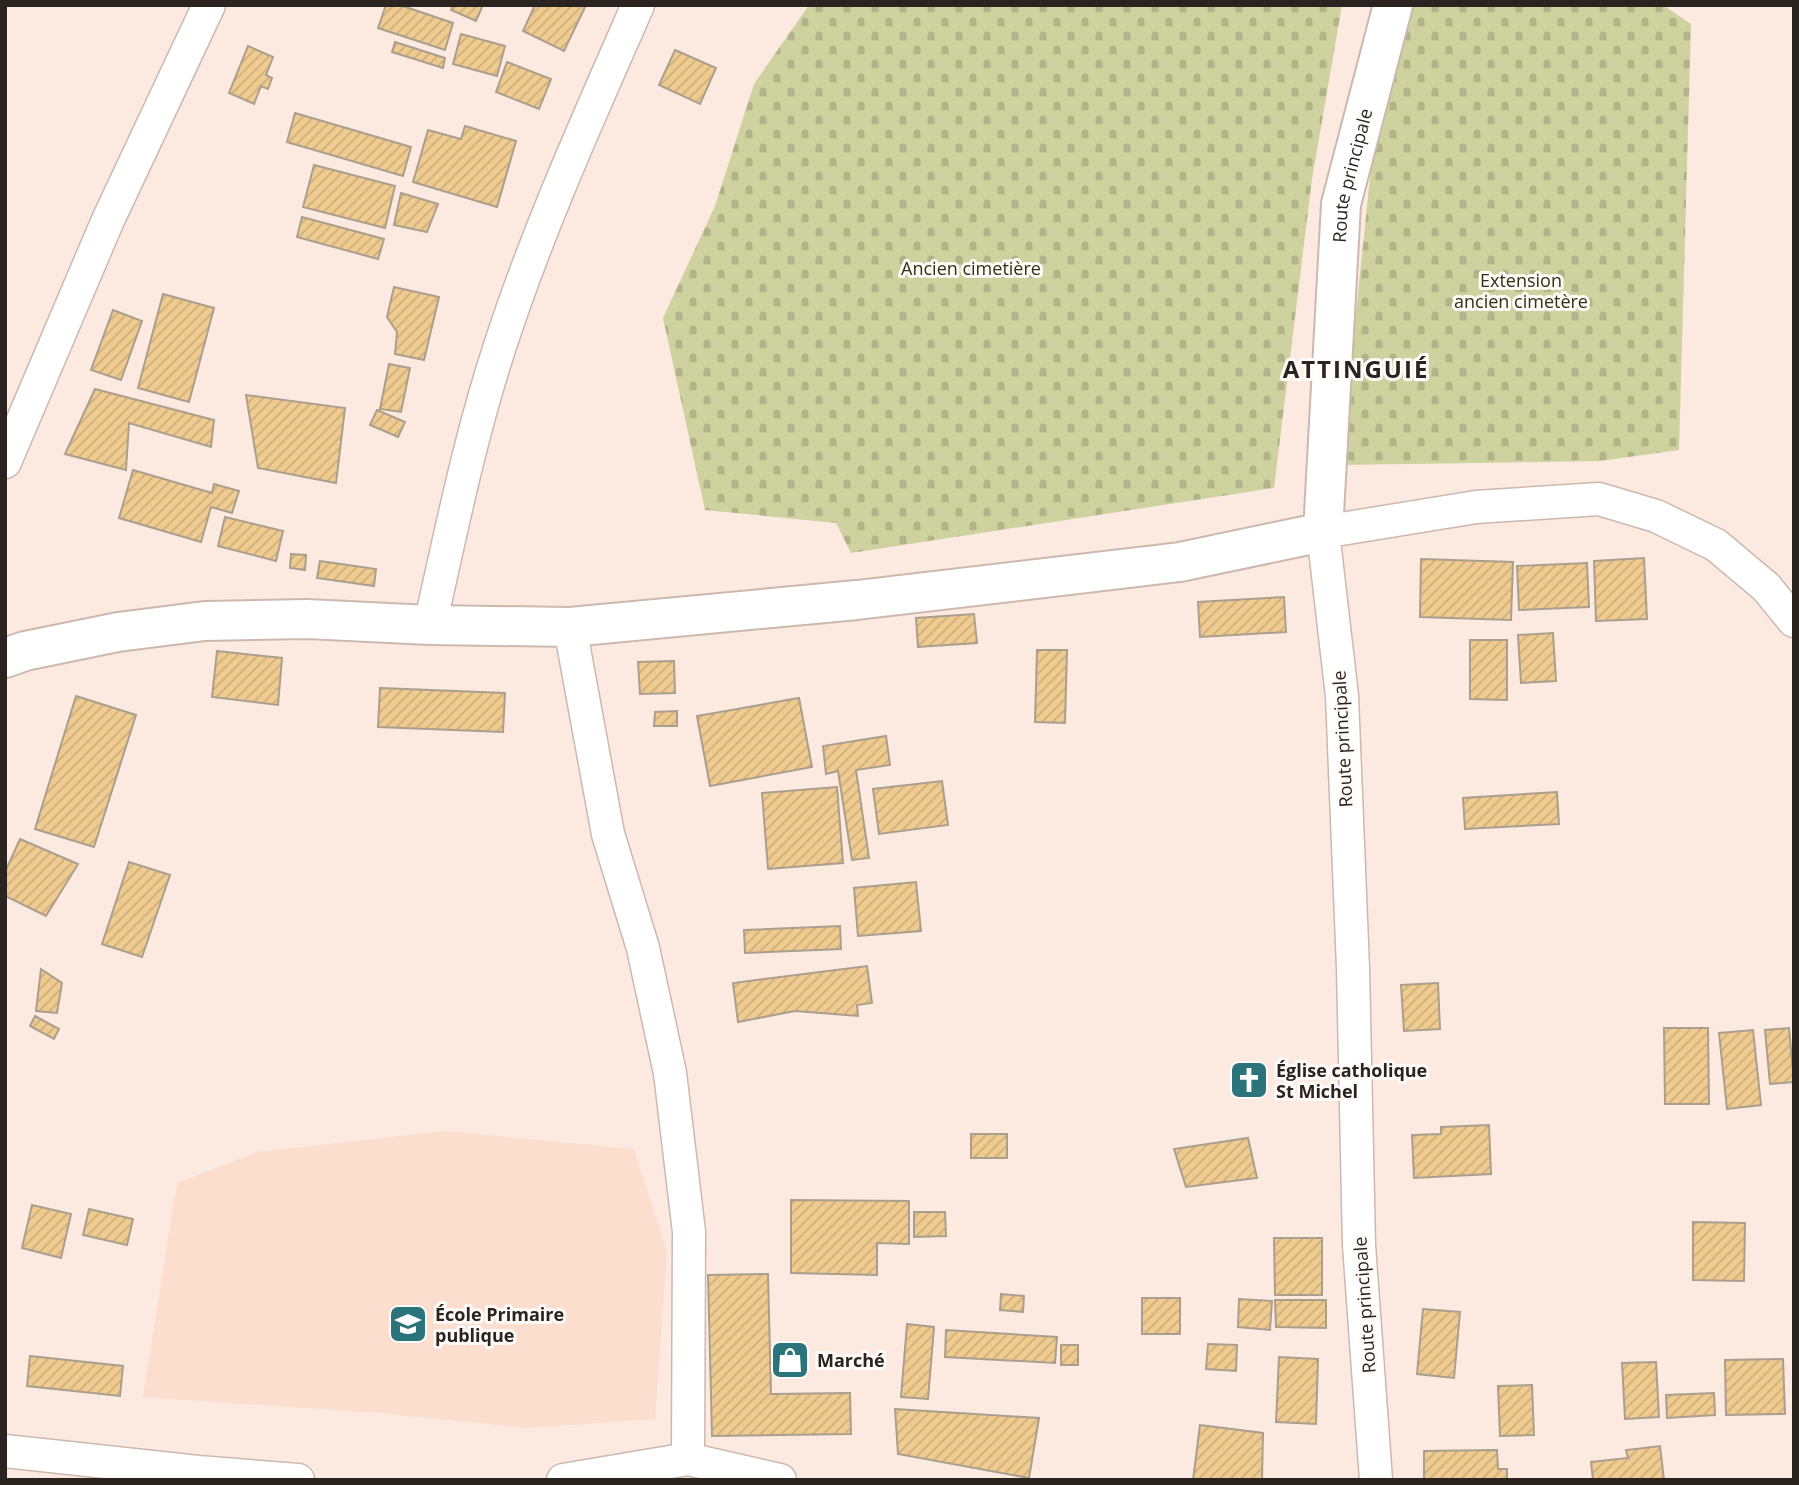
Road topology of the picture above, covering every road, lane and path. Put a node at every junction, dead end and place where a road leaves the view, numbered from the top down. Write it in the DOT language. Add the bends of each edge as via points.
graph roads {
  1 [pos="209,5"];
  2 [pos="638,5"];
  3 [pos="1393,5"];
  4 [pos="5,462"];
  5 [pos="1323,532"];
  6 [pos="1794,621"];
  7 [pos="430,625"];
  8 [pos="570,627"];
  9 [pos="5,659"];
  10 [pos="5,1451"];
  11 [pos="688,1460"];
  12 [pos="298,1480"];
  13 [pos="563,1480"];
  14 [pos="780,1480"];
  15 [pos="1376,1480"];
  1 -- 4 [label="street" via="108,220"];
  2 -- 7 [label="street" via="536,246 499,347"];
  3 -- 5 [label="street, Route principale" via="1341,204"];
  5 -- 6 [label="street" via="1476,506 1599,499 1657,516 1716,545 1766,587"];
  5 -- 8 [label="street" via="1180,562 857,600"];
  5 -- 15 [label="street, Route principale" via="1342,696 1359,1245"];
  7 -- 8 [label="street"];
  7 -- 9 [label="street" via="307,619 205,621 118,632"];
  8 -- 11 [label="street" via="608,834 643,948 670,1073 689,1232"];
  10 -- 12 [label="street"];
  11 -- 13 [label="street"];
  11 -- 14 [label="street"];
}
